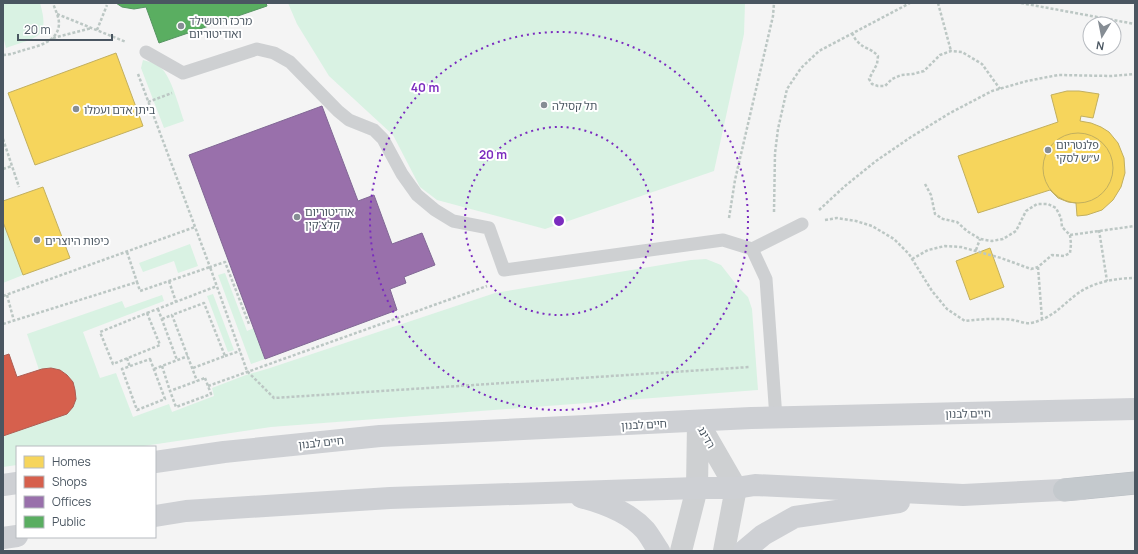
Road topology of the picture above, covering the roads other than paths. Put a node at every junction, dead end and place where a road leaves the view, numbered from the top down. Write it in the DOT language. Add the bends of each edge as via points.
graph roads {
  1 [pos="146,52"];
  2 [pos="802,224"];
  3 [pos="752,249"];
  4 [pos="1135,409"];
  5 [pos="776,418"];
  6 [pos="698,422"];
  7 [pos="156,462"];
  8 [pos="16,483"];
  9 [pos="1135,483"];
  10 [pos="3,485"];
  11 [pos="1135,487"];
  12 [pos="697,488"];
  13 [pos="736,488"];
  14 [pos="1064,490"];
  15 [pos="561,492"];
  16 [pos="963,495"];
  17 [pos="156,516"];
  18 [pos="16,536"];
  19 [pos="3,538"];
  20 [pos="659,551"];
  21 [pos="681,551"];
  22 [pos="724,551"];
  23 [pos="744,551"];
  1 -- 3 [label="lane" via="183,73 257,49 274,53 290,62 338,112 349,120 374,130 383,139 417,195 435,210 453,220 489,228 504,270 723,240"];
  2 -- 3 [label="lane"];
  3 -- 5 [label="lane" via="766,279"];
  4 -- 5 [label="main road, חיים לבנון"];
  5 -- 6 [label="main road, חיים לבנון"];
  6 -- 7 [label="main road, חיים לבנון" via="380,436"];
  6 -- 12 [label="street, רדינג"];
  6 -- 13 [label="street, רדינג"];
  8 -- 10 [label="main road"];
  9 -- 14 [label="highway"];
  11 -- 14 [label="main road"];
  12 -- 13 [label="main road"];
  12 -- 15 [label="main road"];
  12 -- 21 [label="street, רדינג"];
  13 -- 16 [label="main road" via="756,485"];
  13 -- 22 [label="street"];
  14 -- 16 [label="main road"];
  15 -- 17 [label="main road" via="390,498 186,511"];
  15 -- 20 [label="main road" via="607,504 645,530"];
  16 -- 23 [label="main road" via="795,517 763,534"];
  18 -- 19 [label="main road"];
}
